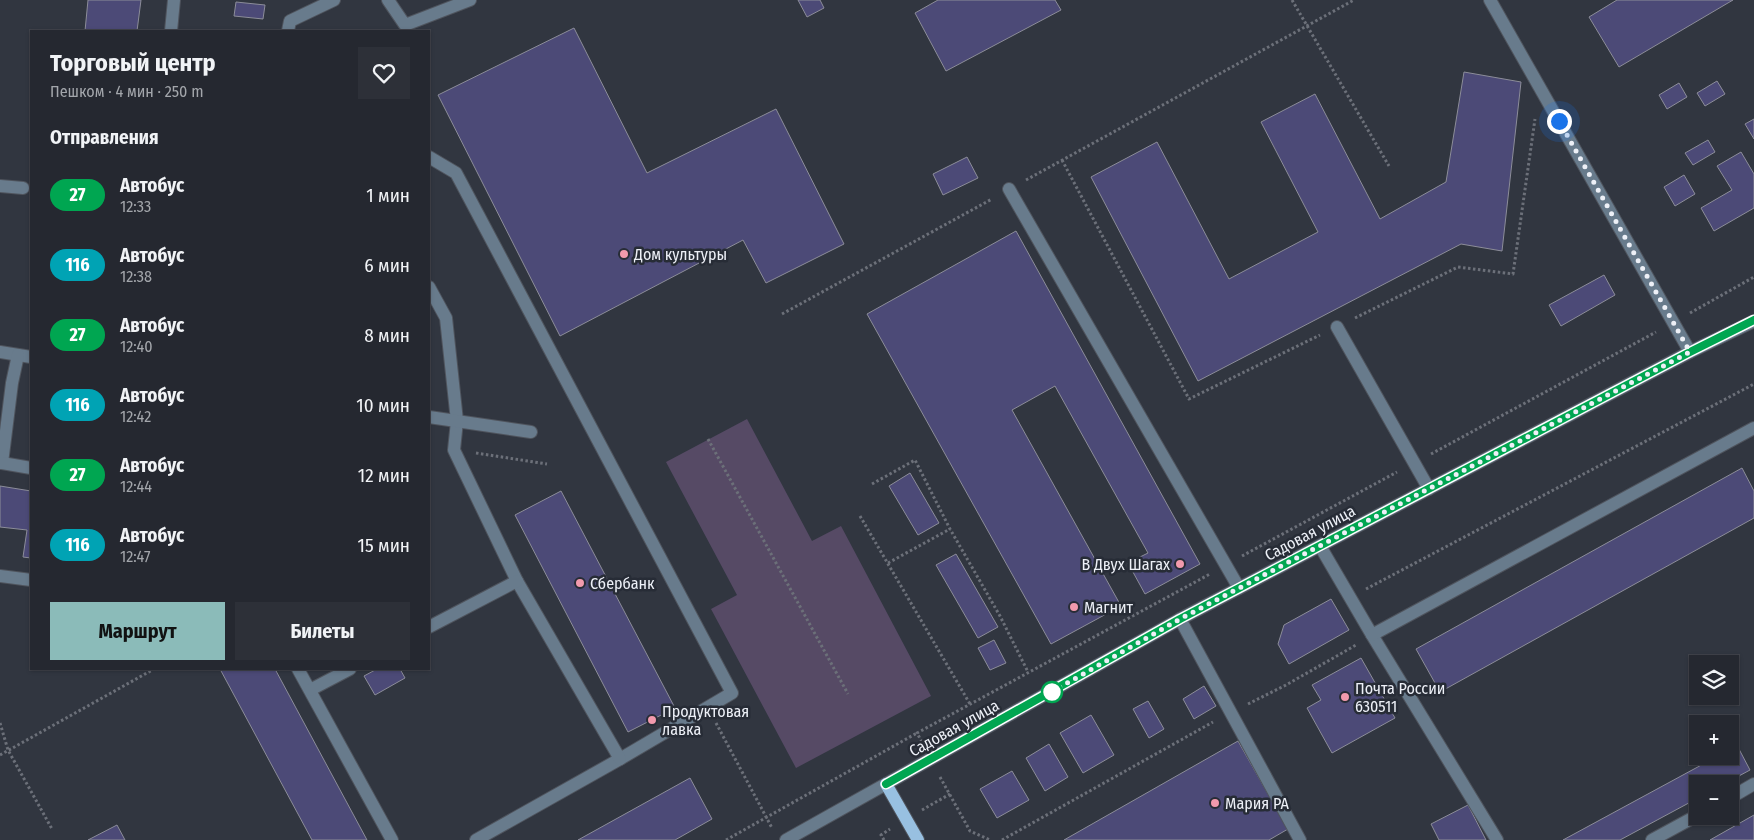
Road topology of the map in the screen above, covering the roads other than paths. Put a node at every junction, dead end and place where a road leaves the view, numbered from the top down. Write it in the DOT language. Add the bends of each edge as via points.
graph roads {
  1 [pos="174,0"];
  2 [pos="334,0"];
  3 [pos="388,0"];
  4 [pos="470,0"];
  5 [pos="1490,0"];
  6 [pos="171,30"];
  7 [pos="288,30"];
  8 [pos="430,158"];
  9 [pos="0,186"];
  10 [pos="23,188"];
  11 [pos="1009,189"];
  12 [pos="430,289"];
  13 [pos="1754,320"];
  14 [pos="1337,327"];
  15 [pos="0,352"];
  16 [pos="1690,352"];
  17 [pos="18,355"];
  18 [pos="30,357"];
  19 [pos="430,417"];
  20 [pos="457,421"];
  21 [pos="1754,428"];
  22 [pos="531,432"];
  23 [pos="1,463"];
  24 [pos="30,468"];
  25 [pos="1429,489"];
  26 [pos="1320,546"];
  27 [pos="0,576"];
  28 [pos="30,580"];
  29 [pos="518,581"];
  30 [pos="1239,588"];
  31 [pos="1180,619"];
  32 [pos="430,626"];
  33 [pos="1372,635"];
  34 [pos="299,670"];
  35 [pos="348,670"];
  36 [pos="310,690"];
  37 [pos="620,759"];
  38 [pos="886,784"];
  39 [pos="1754,784"];
  40 [pos="1739,793"];
  41 [pos="1689,820"];
  42 [pos="392,840"];
  43 [pos="476,840"];
  44 [pos="786,840"];
  45 [pos="918,840"];
  46 [pos="1300,840"];
  47 [pos="1498,840"];
  48 [pos="1652,840"];
  1 -- 6 [label="street"];
  2 -- 7 [label="street" via="290,21"];
  3 -- 4 [label="street" via="405,26"];
  5 -- 16 [label="street"];
  8 -- 37 [label="street" via="456,173 732,693"];
  9 -- 10 [label="street"];
  11 -- 30 [label="street"];
  12 -- 20 [label="street" via="446,318"];
  13 -- 16 [label="street, Садовая улица"];
  14 -- 25 [label="street"];
  15 -- 17 [label="street"];
  16 -- 25 [label="street, Садовая улица"];
  17 -- 18 [label="street"];
  17 -- 23 [label="street"];
  19 -- 20 [label="street"];
  20 -- 22 [label="street"];
  20 -- 29 [label="street" via="454,450"];
  21 -- 33 [label="street"];
  23 -- 24 [label="street"];
  25 -- 26 [label="street, Садовая улица"];
  26 -- 30 [label="street, Садовая улица"];
  26 -- 33 [label="street"];
  27 -- 28 [label="street"];
  29 -- 32 [label="street"];
  29 -- 37 [label="street"];
  30 -- 31 [label="street, Садовая улица"];
  31 -- 38 [label="street, Садовая улица"];
  31 -- 46 [label="street"];
  33 -- 47 [label="street"];
  34 -- 36 [label="street"];
  35 -- 36 [label="street"];
  36 -- 42 [label="street"];
  37 -- 43 [label="street"];
  38 -- 44 [label="street, Садовая улица"];
  38 -- 45 [label="main road"];
  39 -- 40 [label="street"];
  41 -- 48 [label="street"];
}
